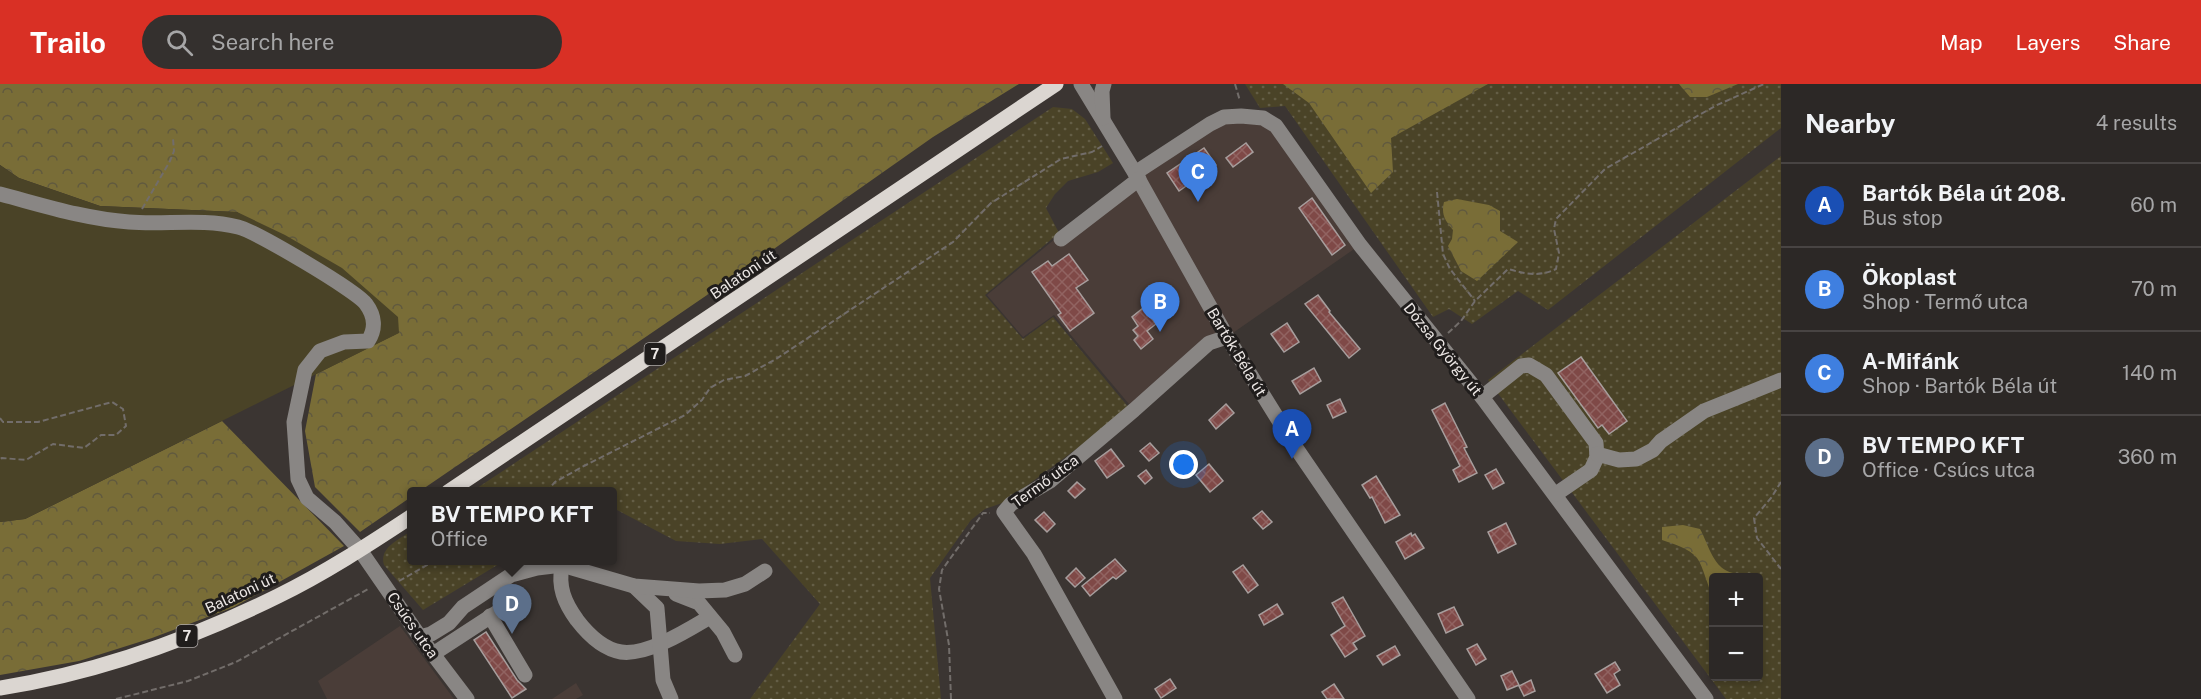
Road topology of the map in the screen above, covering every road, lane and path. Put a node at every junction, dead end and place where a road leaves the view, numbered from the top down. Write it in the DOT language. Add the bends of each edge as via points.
graph roads {
  1 [pos="1056,84"];
  2 [pos="1081,84"];
  3 [pos="1104,84"];
  4 [pos="1235,84"];
  5 [pos="1764,84"];
  6 [pos="1241,116"];
  7 [pos="1103,118"];
  8 [pos="173,139"];
  9 [pos="1115,139"];
  10 [pos="1137,176"];
  11 [pos="1437,192"];
  12 [pos="0,194"];
  13 [pos="129,222"];
  14 [pos="1061,238"];
  15 [pos="1475,301"];
  16 [pos="1227,338"];
  17 [pos="1438,344"];
  18 [pos="1781,380"];
  19 [pos="1482,397"];
  20 [pos="0,418"];
  21 [pos="1597,454"];
  22 [pos="0,459"];
  23 [pos="1781,482"];
  24 [pos="455,487"];
  25 [pos="550,487"];
  26 [pos="1556,494"];
  27 [pos="1004,512"];
  28 [pos="407,519"];
  29 [pos="360,550"];
  30 [pos="428,565"];
  31 [pos="562,565"];
  32 [pos="1781,569"];
  33 [pos="765,571"];
  34 [pos="385,585"];
  35 [pos="634,586"];
  36 [pos="668,590"];
  37 [pos="710,617"];
  38 [pos="420,637"];
  39 [pos="660,643"];
  40 [pos="433,654"];
  41 [pos="735,655"];
  42 [pos="525,675"];
  43 [pos="0,688"];
  44 [pos="461,696"];
  45 [pos="116,699"];
  46 [pos="671,699"];
  47 [pos="951,699"];
  48 [pos="1115,699"];
  49 [pos="1468,699"];
  50 [pos="1706,699"];
  1 -- 24 [label="main road, Balatoni út / 7"];
  2 -- 7 [label="street, Bartók Béla út"];
  3 -- 7 [label="street"];
  4 -- 6 [label="path"];
  5 -- 15 [label="path" via="1715,106 1605,169 1557,219 1556,269 1544,275 1508,269"];
  6 -- 10 [label="street, Dózsa György út" via="1224,117 1210,124"];
  6 -- 17 [label="street, Dózsa György út" via="1263,118 1276,126 1360,245"];
  7 -- 9 [label="street, Bartók Béla út"];
  8 -- 13 [label="path" via="171,160 140,213"];
  9 -- 10 [label="street, Bartók Béla út"];
  9 -- 25 [label="path" via="1092,152 1061,159 991,203 953,242 776,359 745,376 724,380 710,388 685,415"];
  10 -- 14 [label="street, Dózsa György út"];
  10 -- 16 [label="street, Bartók Béla út"];
  11 -- 15 [label="path" via="1443,254"];
  12 -- 13 [label="street"];
  13 -- 29 [label="street, Csúcs utca" via="180,221 239,227 295,256 366,303 374,320 374,333 368,341 344,342 320,351 305,370 294,422 298,479 307,498"];
  15 -- 17 [label="path"];
  16 -- 27 [label="street, Termő utca" via="1209,343 1050,481"];
  16 -- 49 [label="street, Bartók Béla út" via="1294,446"];
  17 -- 19 [label="street, Dózsa György út"];
  18 -- 21 [label="street" via="1704,411 1636,459 1619,460"];
  19 -- 21 [label="street" via="1521,366 1537,368 1596,443"];
  19 -- 26 [label="street, Dózsa György út"];
  20 -- 22 [label="path" via="3,422 38,422 112,402 123,409 126,426 116,435 101,435 84,448 53,444 26,460"];
  21 -- 26 [label="street" via="1591,470"];
  23 -- 32 [label="path" via="1754,518 1757,538"];
  26 -- 50 [label="street, Dózsa György út"];
  27 -- 47 [label="path" via="982,513 942,570 939,589 949,645"];
  27 -- 48 [label="street, Termő utca" via="1034,554"];
  28 -- 29 [label="main road, Balatoni út / 7"];
  29 -- 34 [label="street, Csúcs utca"];
  29 -- 43 [label="main road, Balatoni út / 7" via="279,596 201,631 111,663"];
  30 -- 34 [label="path"];
  31 -- 35 [label="street"];
  31 -- 38 [label="street" via="511,575 463,607 449,623"];
  31 -- 39 [label="street" via="559,580 566,605 590,637 619,652"];
  33 -- 36 [label="street" via="745,584 725,590"];
  34 -- 38 [label="street, Csúcs utca"];
  34 -- 45 [label="path" via="236,662 188,681"];
  35 -- 36 [label="street"];
  35 -- 39 [label="street" via="657,608"];
  36 -- 37 [label="street" via="699,603"];
  37 -- 39 [label="street"];
  37 -- 41 [label="street"];
  38 -- 40 [label="street, Csúcs utca"];
  39 -- 46 [label="street" via="663,680"];
  40 -- 42 [label="street" via="494,614"];
  40 -- 44 [label="street, Csúcs utca"];
}
